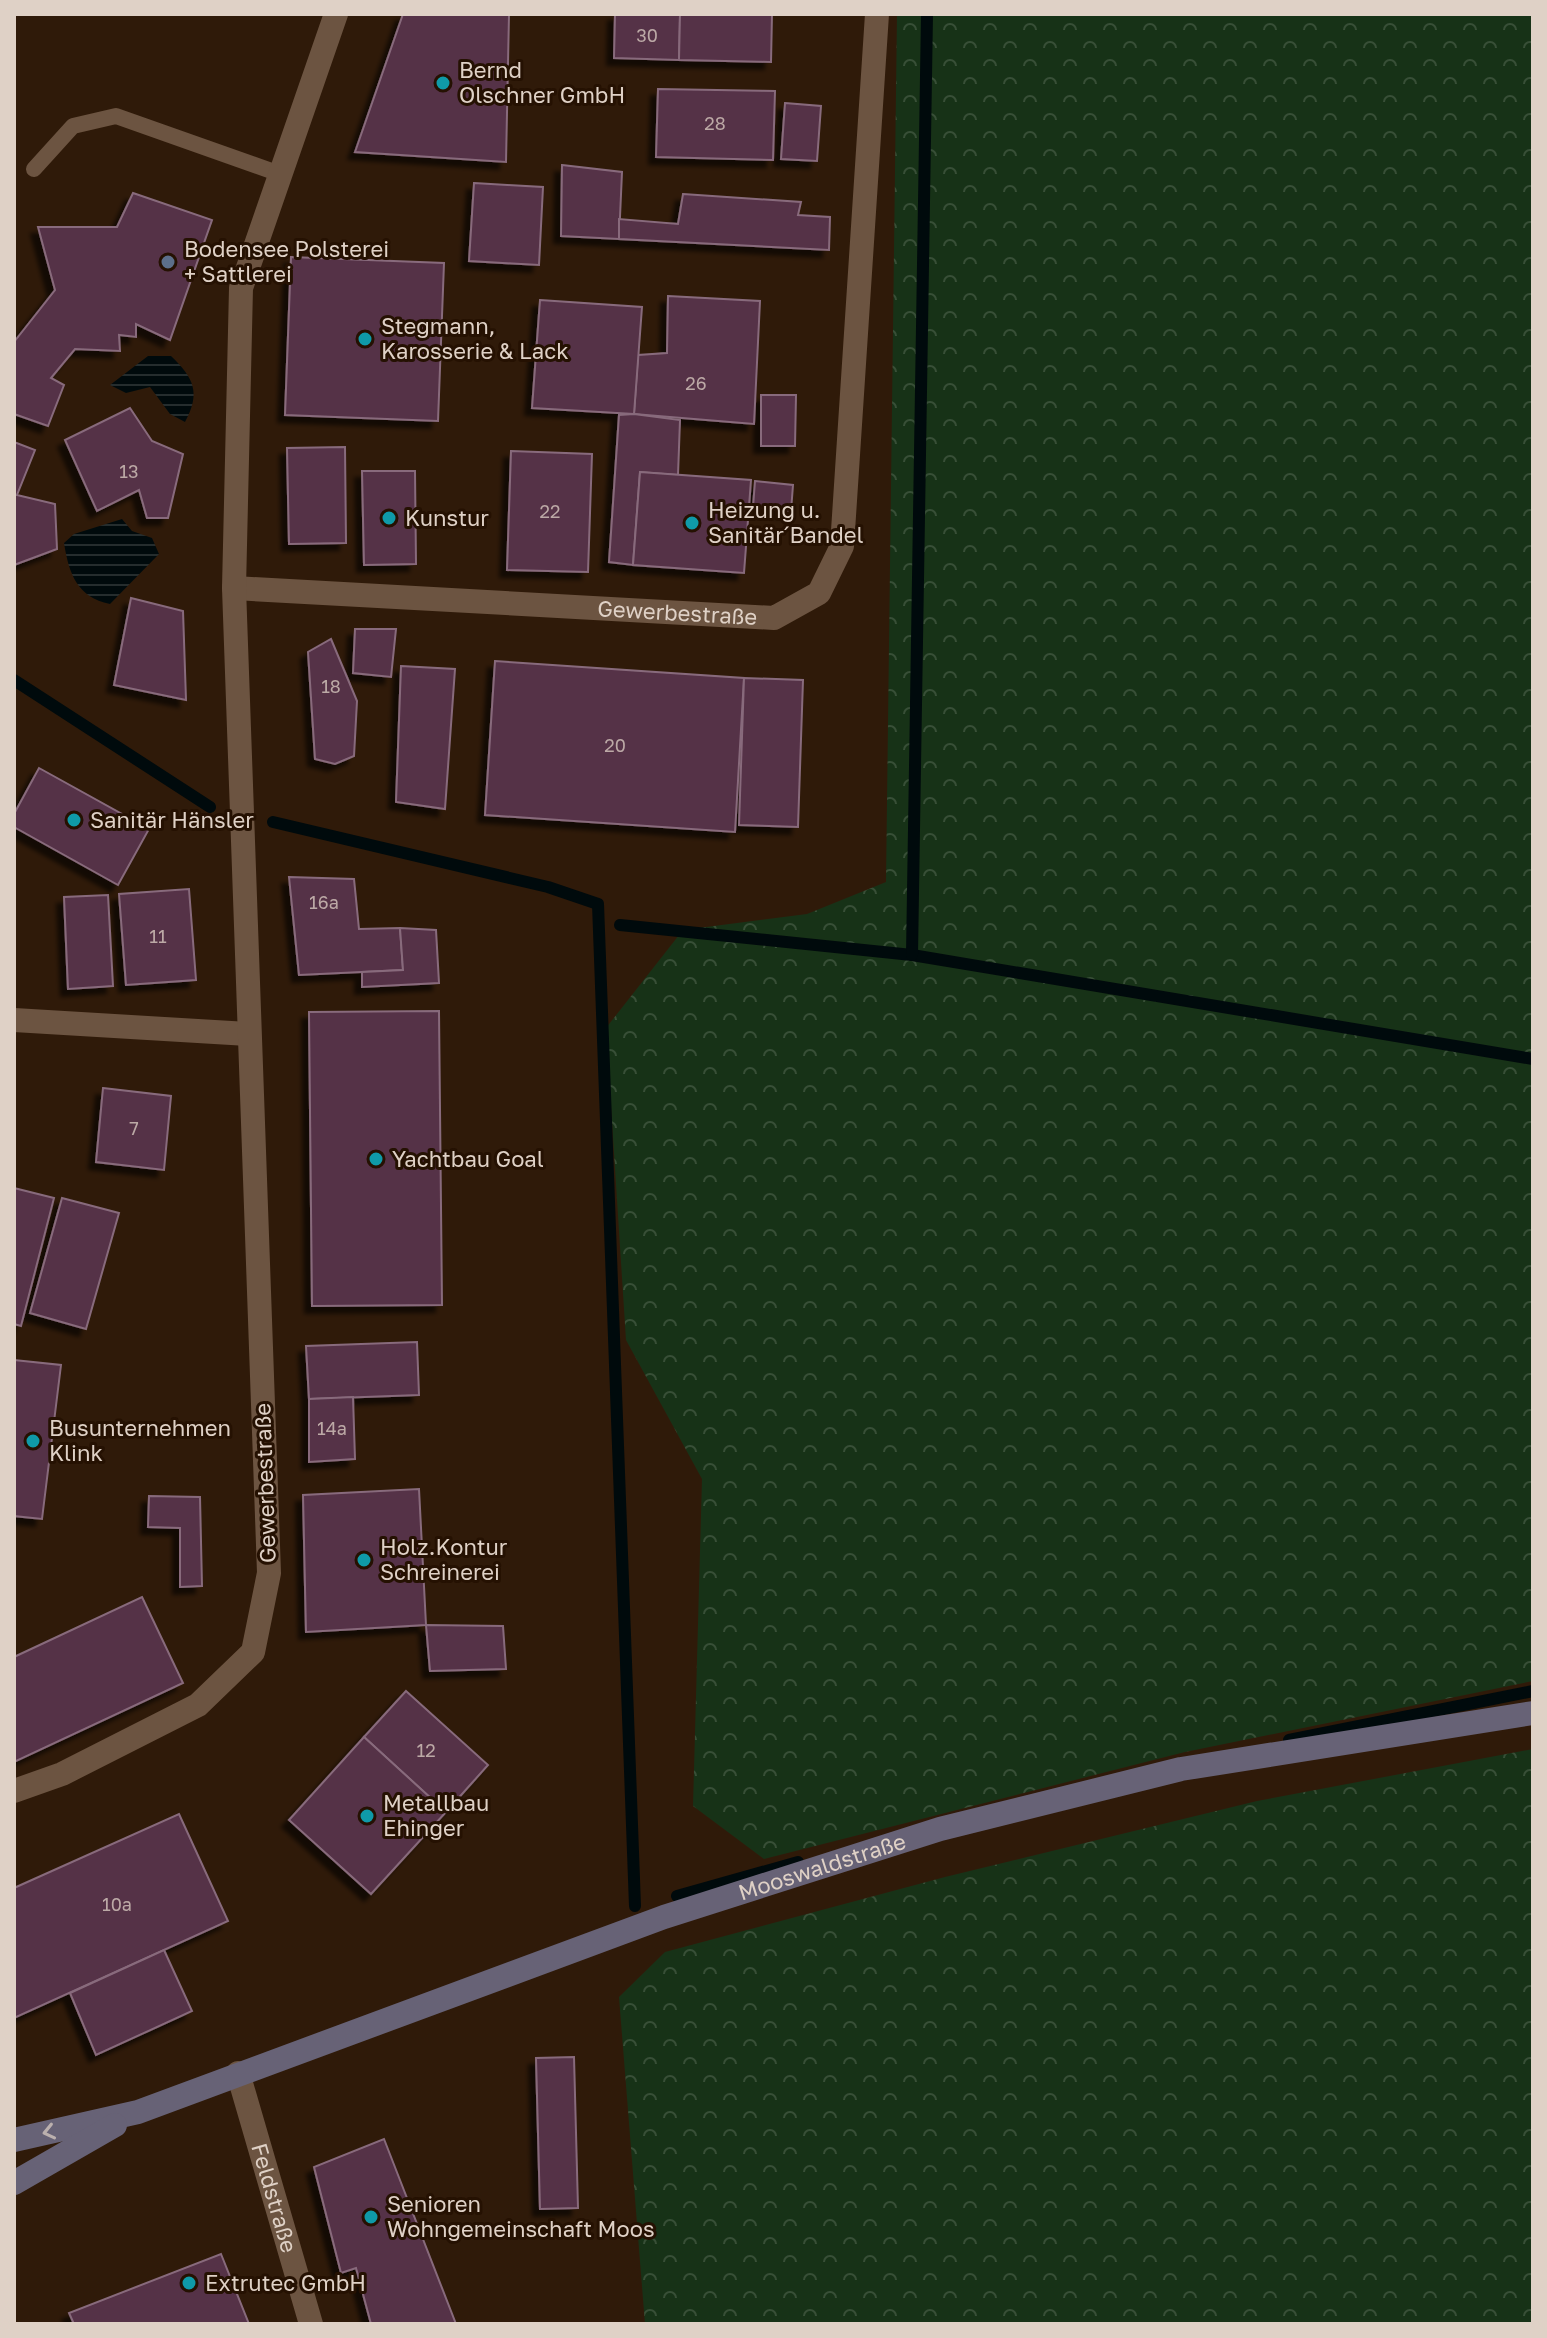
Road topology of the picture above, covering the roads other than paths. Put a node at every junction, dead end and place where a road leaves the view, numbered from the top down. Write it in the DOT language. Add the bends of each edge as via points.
graph roads {
  1 [pos="336,14"];
  2 [pos="877,14"];
  3 [pos="34,169"];
  4 [pos="280,174"];
  5 [pos="234,588"];
  6 [pos="14,1020"];
  7 [pos="248,1034"];
  8 [pos="1533,1713"];
  9 [pos="14,1791"];
  10 [pos="238,2073"];
  11 [pos="138,2112"];
  12 [pos="14,2140"];
  13 [pos="14,2183"];
  14 [pos="311,2324"];
  1 -- 4 [label="street, Gewerbestraße"];
  2 -- 5 [label="street, Gewerbestraße" via="842,546 819,593 774,618"];
  3 -- 4 [label="lane" via="73,126 116,116"];
  4 -- 5 [label="street, Gewerbestraße" via="241,288"];
  5 -- 7 [label="street, Gewerbestraße"];
  6 -- 7 [label="street"];
  7 -- 9 [label="street, Gewerbestraße" via="269,1573 253,1652 198,1705 62,1774"];
  8 -- 10 [label="main road, Mooswaldstraße" via="1181,1769 940,1829 664,1917"];
  10 -- 11 [label="main road, Mooswaldstraße"];
  10 -- 14 [label="street, Feldstraße"];
  11 -- 12 [label="main road, Mooswaldstraße, one-way"];
  11 -- 13 [label="main road, Mooswaldstraße"];
}
